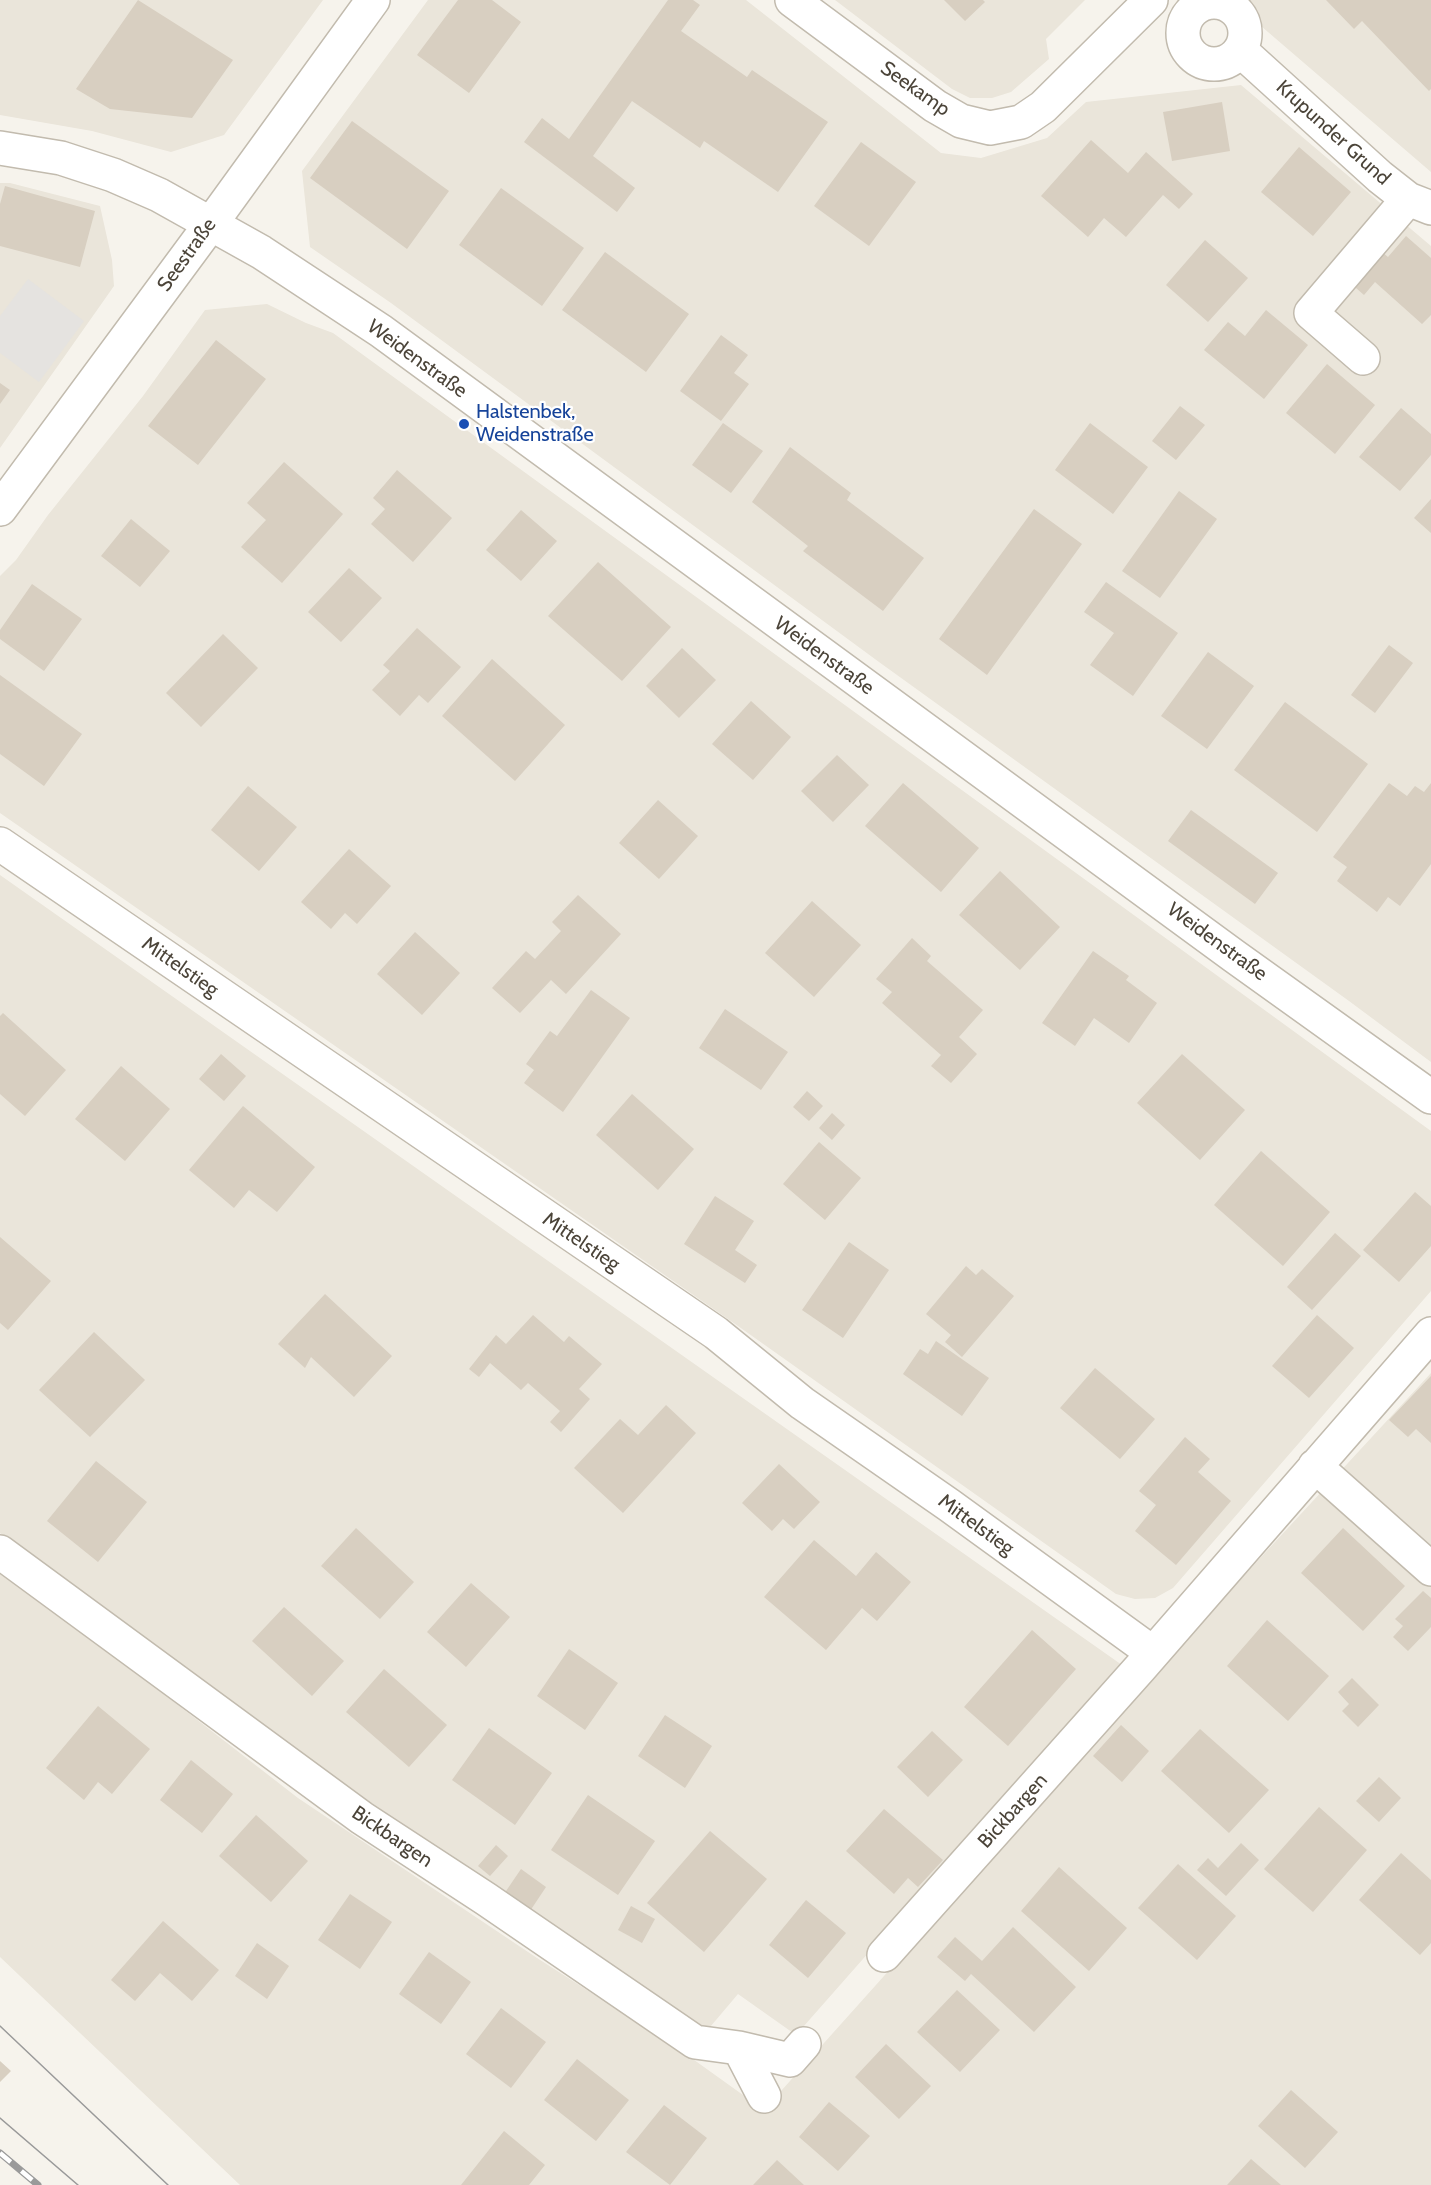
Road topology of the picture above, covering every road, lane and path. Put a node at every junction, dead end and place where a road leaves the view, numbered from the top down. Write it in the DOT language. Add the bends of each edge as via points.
graph roads {
  1 [pos="373,0"];
  2 [pos="792,0"];
  3 [pos="1151,0"];
  4 [pos="1190,4"];
  5 [pos="1240,50"];
  6 [pos="0,148"];
  7 [pos="1420,203"];
  8 [pos="210,225"];
  9 [pos="1363,358"];
  10 [pos="0,509"];
  11 [pos="0,844"];
  12 [pos="1431,1097"];
  13 [pos="1431,1334"];
  14 [pos="1314,1466"];
  15 [pos="0,1552"];
  16 [pos="1431,1569"];
  17 [pos="1147,1660"];
  18 [pos="884,1955"];
  19 [pos="804,2044"];
  20 [pos="739,2048"];
  21 [pos="764,2096"];
  1 -- 8 [label="street, Seestraße"];
  2 -- 3 [label="street, Seekamp" via="935,106 961,121 990,128 1021,122 1043,107"];
  4 -- 5 [label="street" via="1213,1 1232,6 1246,31"];
  4 -- 5 [label="street" via="1182,37 1192,56 1202,62 1223,63"];
  5 -- 7 [label="street, Krupunder Grund" via="1380,177"];
  6 -- 8 [label="street, Weidenstraße" via="61,158 113,175 159,195"];
  7 -- 9 [label="street" via="1311,313"];
  8 -- 10 [label="street, Seestraße"];
  8 -- 12 [label="street, Weidenstraße" via="261,252 381,332"];
  11 -- 17 [label="street, Mittelstieg" via="716,1333 802,1403 949,1505"];
  13 -- 14 [label="street"];
  14 -- 16 [label="street"];
  14 -- 17 [label="street"];
  15 -- 20 [label="street, Bickbargen" via="362,1818 695,2042"];
  17 -- 18 [label="street, Bickbargen"];
  19 -- 20 [label="street, Bickbargen" via="790,2060"];
  20 -- 21 [label="street"];
}
